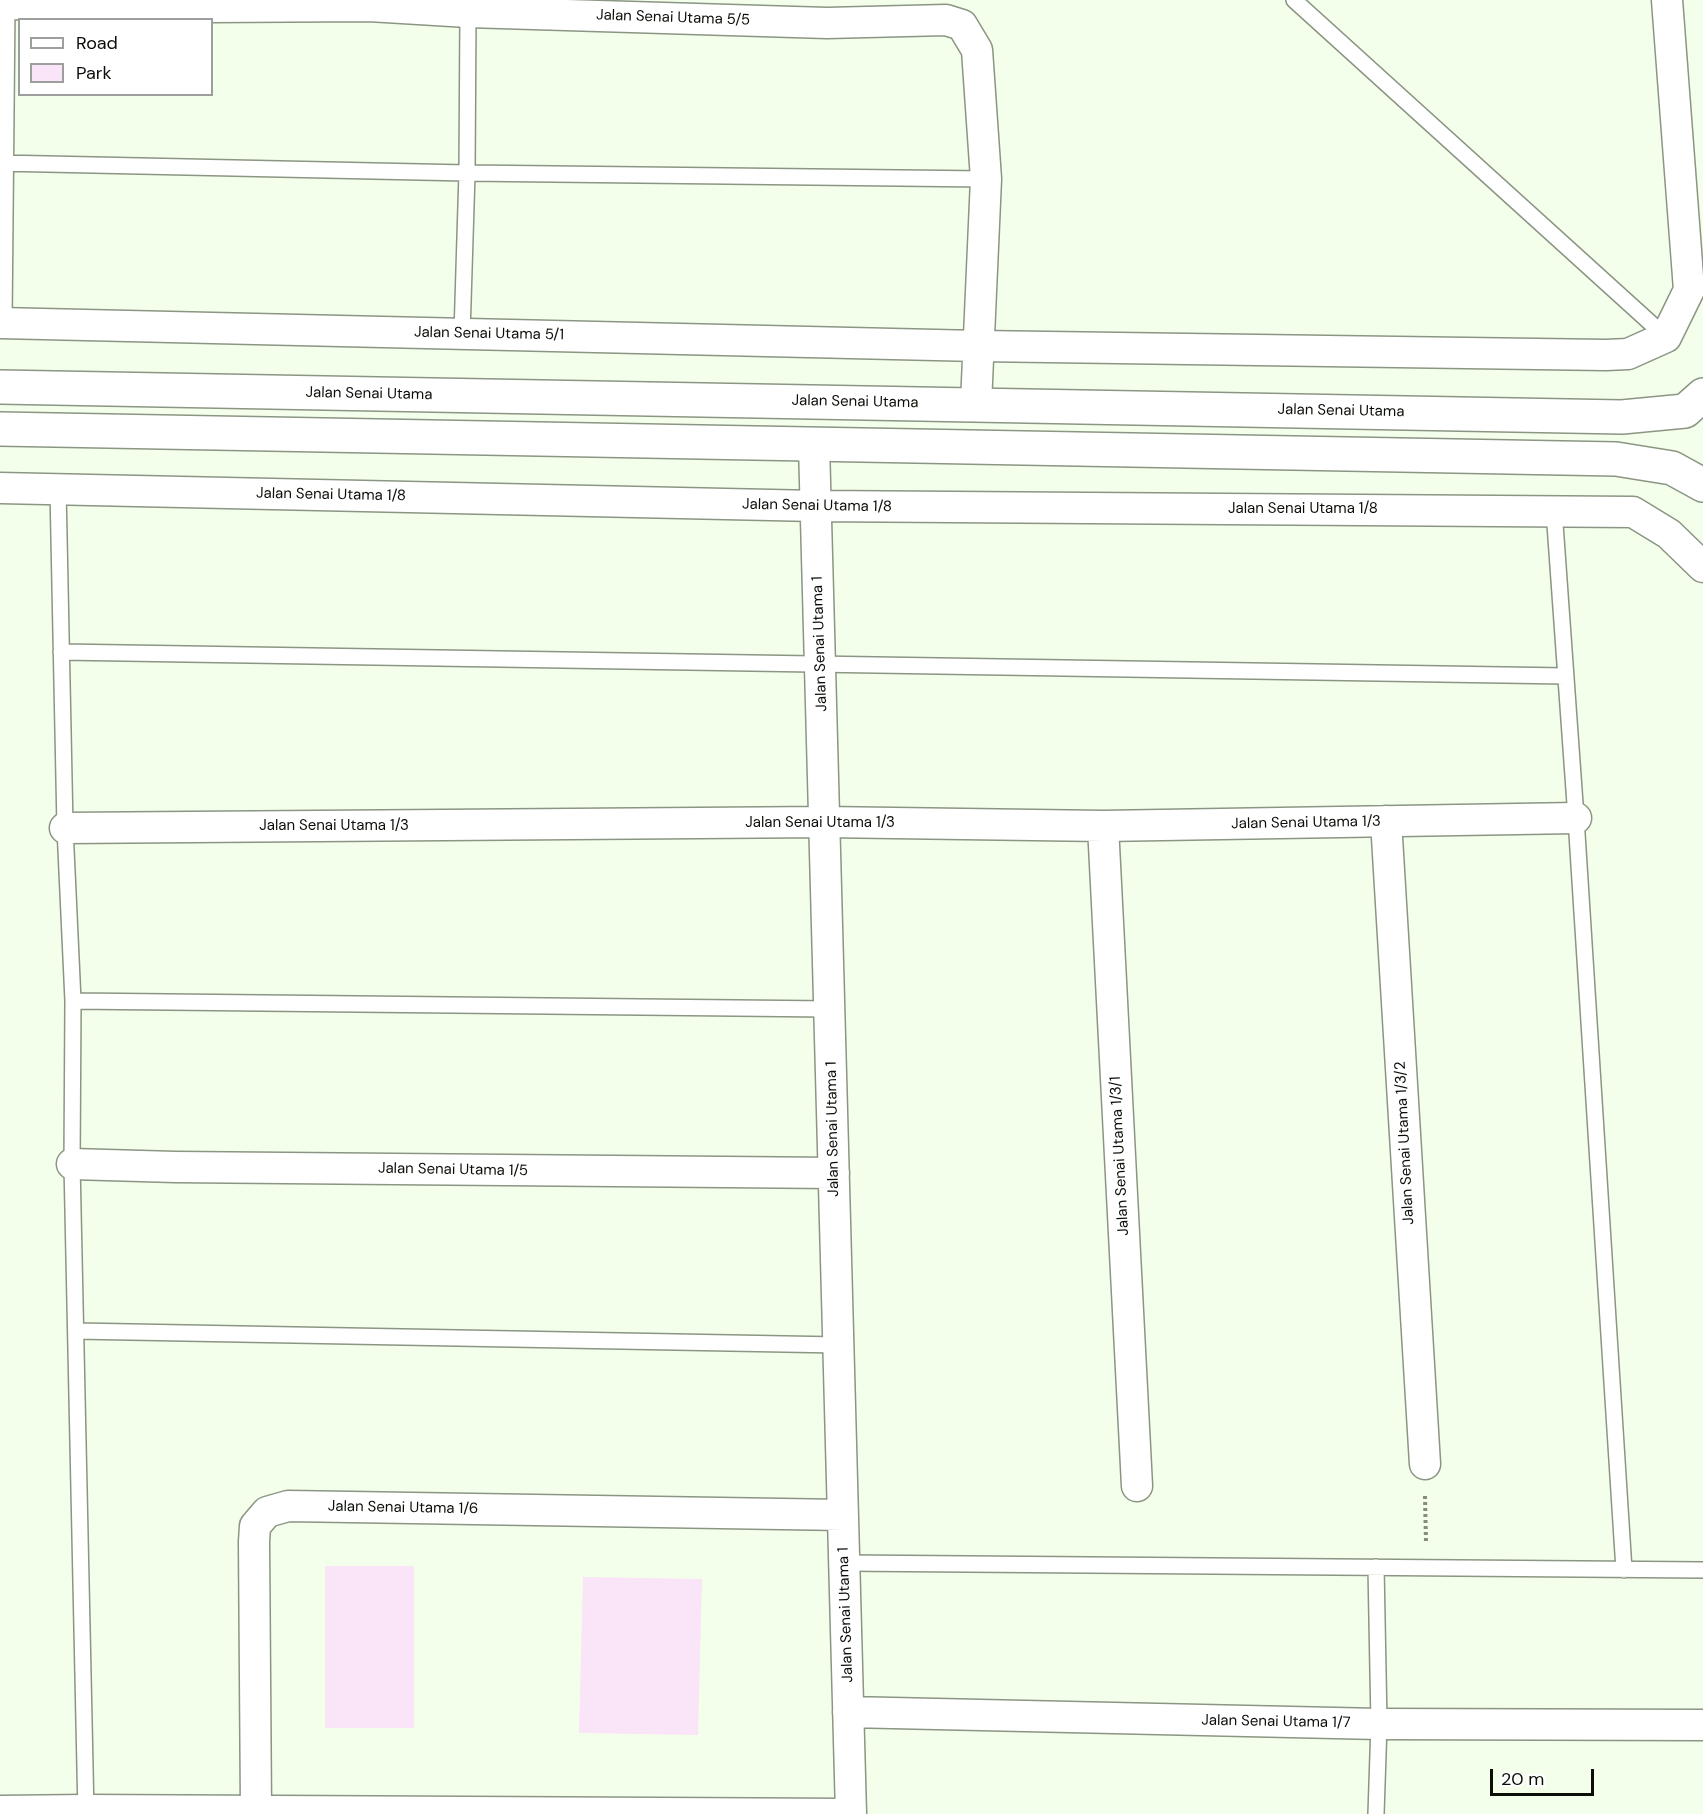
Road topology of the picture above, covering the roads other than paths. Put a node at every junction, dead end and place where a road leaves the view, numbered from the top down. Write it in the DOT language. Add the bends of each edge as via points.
graph roads {
  1 [pos="1294,0"];
  2 [pos="1667,0"];
  3 [pos="53,2"];
  4 [pos="369,3"];
  5 [pos="3,4"];
  6 [pos="212,4"];
  7 [pos="519,7"];
  8 [pos="827,11"];
  9 [pos="468,12"];
  10 [pos="2,163"];
  11 [pos="467,173"];
  12 [pos="986,179"];
  13 [pos="2,323"];
  14 [pos="462,334"];
  15 [pos="1666,336"];
  16 [pos="978,346"];
  17 [pos="0,387"];
  18 [pos="1703,395"];
  19 [pos="976,404"];
  20 [pos="0,429"];
  21 [pos="814,445"];
  22 [pos="1703,486"];
  23 [pos="0,488"];
  24 [pos="58,489"];
  25 [pos="816,507"];
  26 [pos="1554,510"];
  27 [pos="1703,567"];
  28 [pos="61,652"];
  29 [pos="820,663"];
  30 [pos="1566,676"];
  31 [pos="1576,818"];
  32 [pos="1386,821"];
  33 [pos="824,822"];
  34 [pos="1103,826"];
  35 [pos="65,828"];
  36 [pos="73,1001"];
  37 [pos="830,1009"];
  38 [pos="72,1164"];
  39 [pos="834,1173"];
  40 [pos="76,1331"];
  41 [pos="839,1345"];
  42 [pos="1425,1464"];
  43 [pos="1137,1486"];
  44 [pos="843,1515"];
  45 [pos="844,1563"];
  46 [pos="1376,1567"];
  47 [pos="1624,1570"];
  48 [pos="1703,1570"];
  49 [pos="849,1712"];
  50 [pos="1379,1724"];
  51 [pos="1703,1725"];
  52 [pos="0,1811"];
  53 [pos="255,1811"];
  54 [pos="86,1812"];
  55 [pos="851,1814"];
  56 [pos="1376,1814"];
  1 -- 15 [label="lane"];
  2 -- 15 [label="street" via="1689,290"];
  3 -- 5 [label="street, Jalan Senai Utama 5/5"];
  3 -- 6 [label="street, Jalan Senai Utama 5/5"];
  4 -- 6 [label="street, Jalan Senai Utama 5/5"];
  4 -- 9 [label="street, Jalan Senai Utama 5/5"];
  5 -- 10 [label="lane"];
  7 -- 8 [label="street, Jalan Senai Utama 5/5"];
  7 -- 9 [label="street, Jalan Senai Utama 5/5"];
  8 -- 12 [label="street, Jalan Senai Utama 5/5" via="962,25 977,50"];
  9 -- 11 [label="lane"];
  10 -- 11 [label="lane"];
  10 -- 13 [label="lane"];
  11 -- 12 [label="lane"];
  11 -- 14 [label="lane"];
  12 -- 16 [label="street, Jalan Senai Utama 5/5"];
  13 -- 14 [label="street, Jalan Senai Utama 5/1"];
  14 -- 16 [label="street, Jalan Senai Utama 5/1"];
  15 -- 16 [label="street, Jalan Senai Utama 5/1" via="1628,354 1606,356"];
  16 -- 19 [label="street, Jalan Senai Utama 5/5"];
  17 -- 19 [label="street, Jalan Senai Utama"];
  18 -- 19 [label="street, Jalan Senai Utama" via="1685,411 1622,417"];
  20 -- 21 [label="street"];
  21 -- 22 [label="street" via="1616,459 1672,468"];
  21 -- 25 [label="street, Jalan Senai Utama 1"];
  23 -- 24 [label="street, Jalan Senai Utama 1/8"];
  24 -- 25 [label="street, Jalan Senai Utama 1/8"];
  24 -- 28 [label="lane"];
  25 -- 26 [label="street, Jalan Senai Utama 1/8"];
  25 -- 29 [label="street, Jalan Senai Utama 1"];
  26 -- 27 [label="street, Jalan Senai Utama 1/8" via="1634,512 1669,534"];
  26 -- 30 [label="lane"];
  28 -- 29 [label="lane"];
  28 -- 35 [label="lane"];
  29 -- 30 [label="lane"];
  29 -- 33 [label="street, Jalan Senai Utama 1"];
  30 -- 31 [label="lane"];
  31 -- 32 [label="street, Jalan Senai Utama 1/3"];
  31 -- 47 [label="lane"];
  32 -- 34 [label="street, Jalan Senai Utama 1/3"];
  32 -- 42 [label="street, Jalan Senai Utama 1/3/2"];
  33 -- 34 [label="street, Jalan Senai Utama 1/3"];
  33 -- 35 [label="street, Jalan Senai Utama 1/3"];
  33 -- 37 [label="street, Jalan Senai Utama 1"];
  34 -- 43 [label="street, Jalan Senai Utama 1/3/1"];
  35 -- 36 [label="lane"];
  36 -- 37 [label="lane"];
  36 -- 38 [label="lane"];
  37 -- 39 [label="street, Jalan Senai Utama 1"];
  38 -- 39 [label="street, Jalan Senai Utama 1/5"];
  38 -- 40 [label="lane"];
  39 -- 41 [label="street, Jalan Senai Utama 1"];
  40 -- 41 [label="lane"];
  40 -- 54 [label="lane"];
  41 -- 44 [label="street, Jalan Senai Utama 1"];
  44 -- 45 [label="street, Jalan Senai Utama 1"];
  44 -- 53 [label="street, Jalan Senai Utama 1/6" via="288,1506 267,1512 255,1526 254,1542"];
  45 -- 46 [label="lane"];
  45 -- 49 [label="street, Jalan Senai Utama 1"];
  46 -- 47 [label="lane"];
  46 -- 50 [label="lane"];
  47 -- 48 [label="lane"];
  49 -- 50 [label="street, Jalan Senai Utama 1/7"];
  49 -- 55 [label="street, Jalan Senai Utama 1"];
  50 -- 51 [label="street, Jalan Senai Utama 1/7"];
  50 -- 56 [label="lane"];
  52 -- 54 [label="street"];
  53 -- 54 [label="street"];
  53 -- 55 [label="street"];
}
